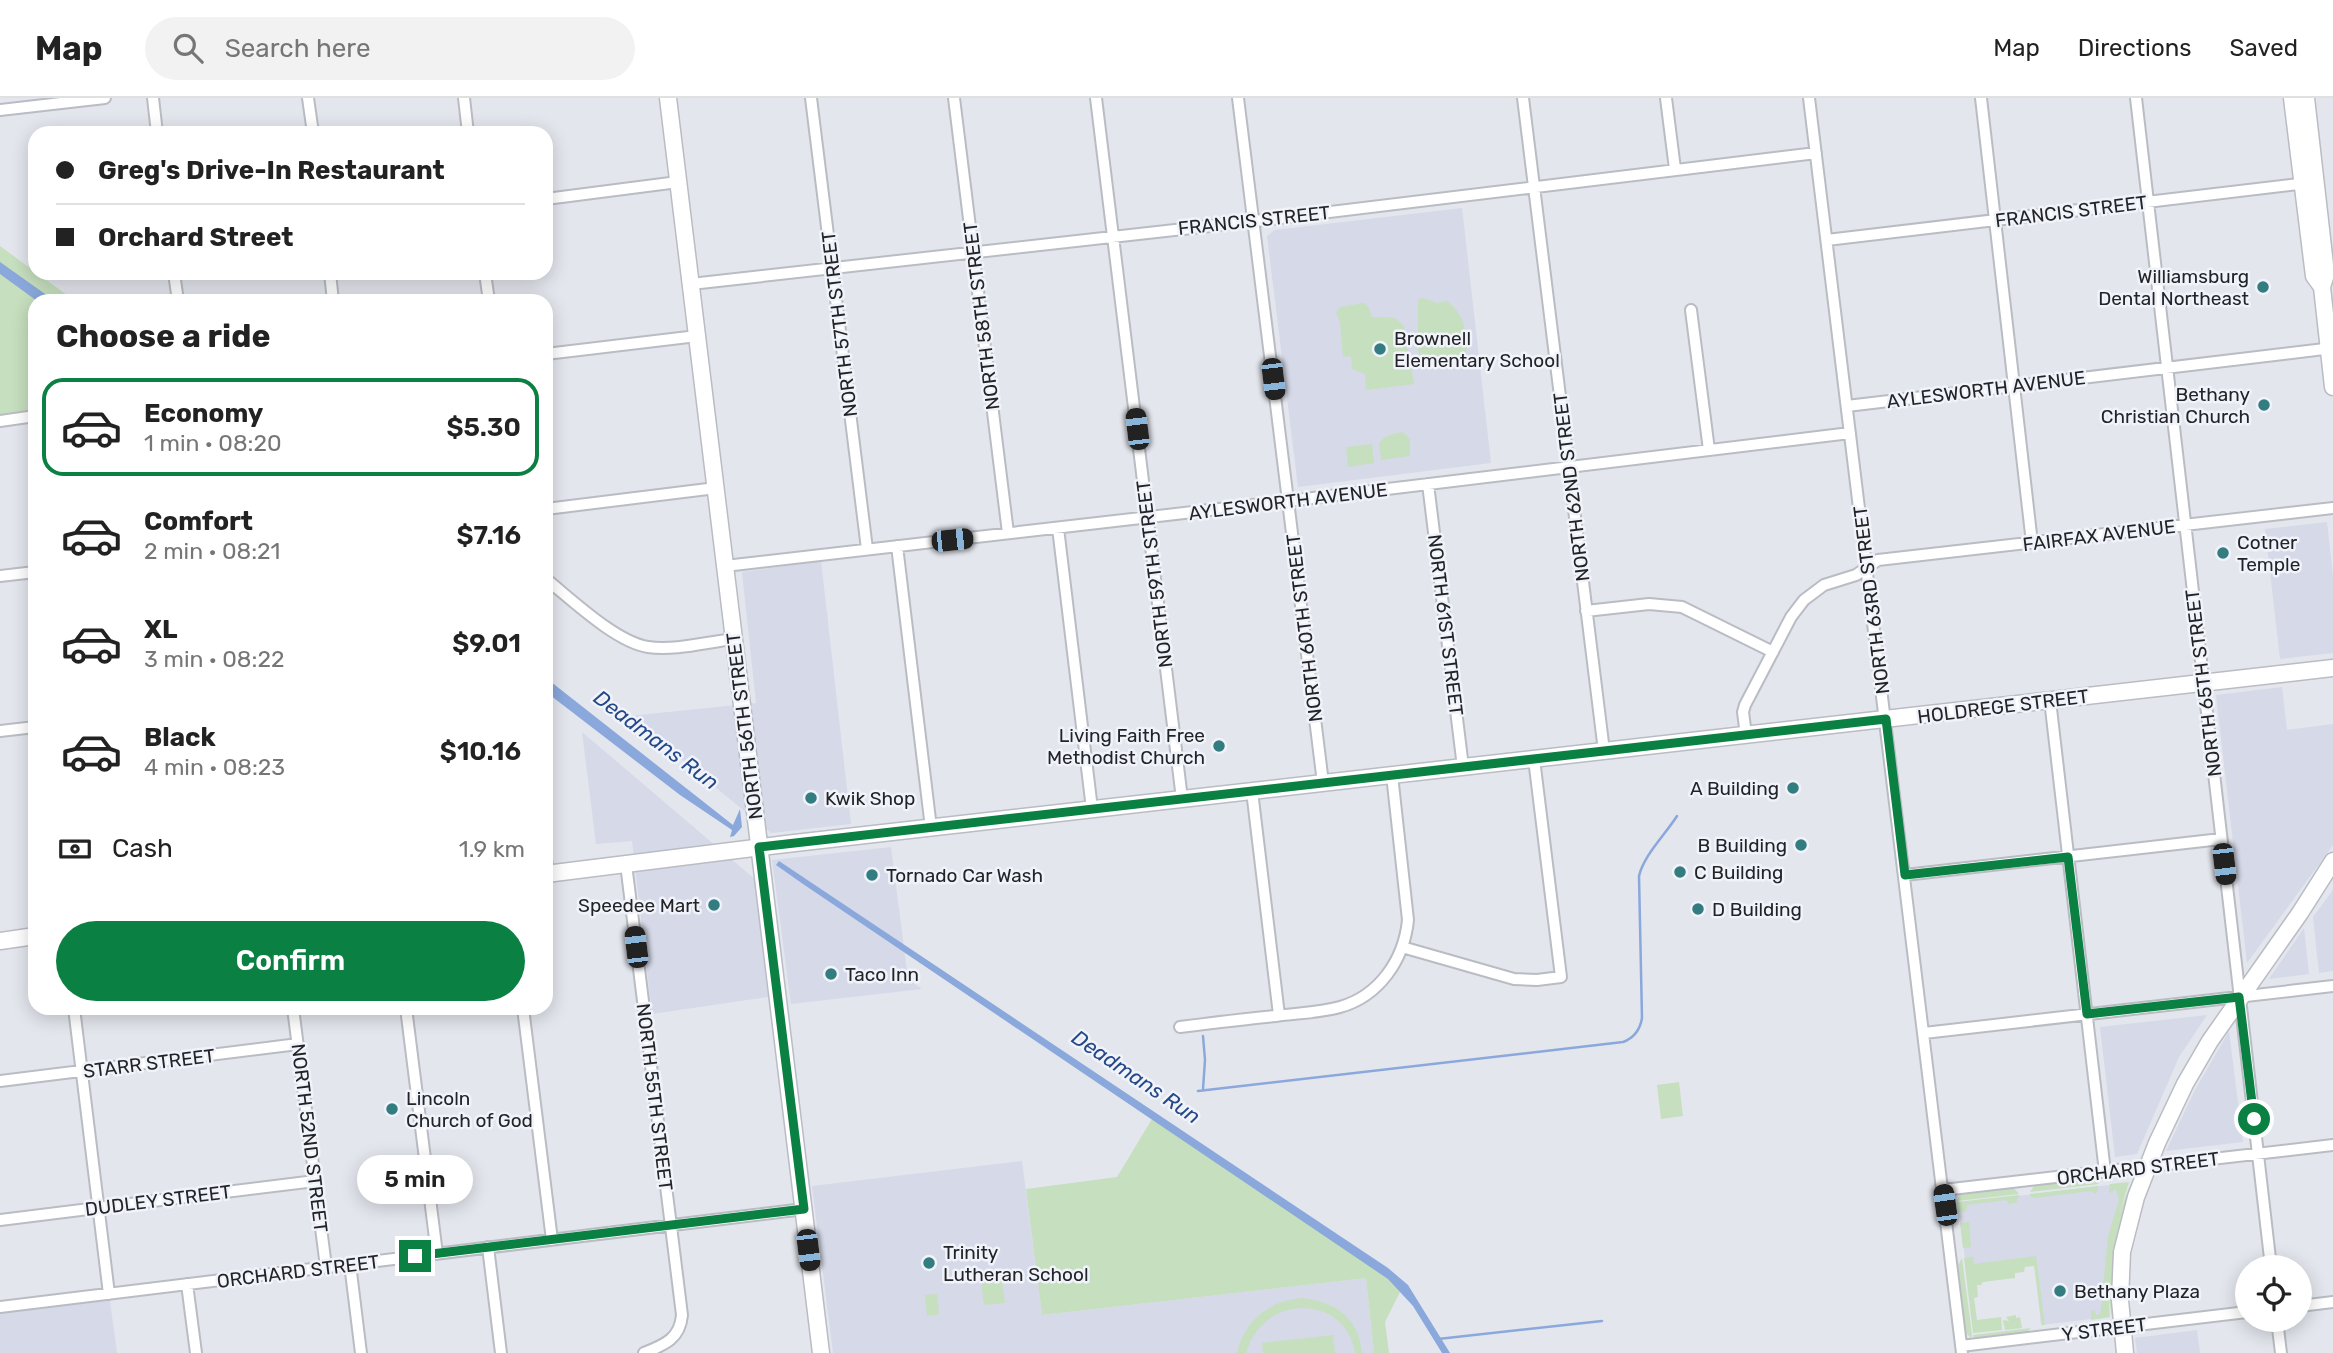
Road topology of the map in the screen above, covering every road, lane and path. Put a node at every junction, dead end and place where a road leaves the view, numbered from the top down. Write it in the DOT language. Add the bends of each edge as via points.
graph roads {
  1 [pos="105,98"];
  2 [pos="153,98"];
  3 [pos="308,98"];
  4 [pos="464,98"];
  5 [pos="668,98"];
  6 [pos="811,98"];
  7 [pos="954,98"];
  8 [pos="1096,98"];
  9 [pos="1238,98"];
  10 [pos="1523,98"];
  11 [pos="1666,98"];
  12 [pos="1809,98"];
  13 [pos="1980,98"];
  14 [pos="2136,98"];
  15 [pos="2292,98"];
  16 [pos="2306,98"];
  17 [pos="0,110"];
  18 [pos="156,126"];
  19 [pos="312,126"];
  20 [pos="467,126"];
  21 [pos="1816,153"];
  22 [pos="1675,169"];
  23 [pos="678,182"];
  24 [pos="2309,183"];
  25 [pos="1534,187"];
  26 [pos="553,197"];
  27 [pos="2148,202"];
  28 [pos="1995,219"];
  29 [pos="1254,220"];
  30 [pos="1113,236"];
  31 [pos="1827,240"];
  32 [pos="973,251"];
  33 [pos="832,268"];
  34 [pos="691,284"];
  35 [pos="1691,310"];
  36 [pos="697,335"];
  37 [pos="2331,348"];
  38 [pos="553,353"];
  39 [pos="2167,368"];
  40 [pos="2014,385"];
  41 [pos="2333,387"];
  42 [pos="1847,406"];
  43 [pos="28,417"];
  44 [pos="0,421"];
  45 [pos="1850,433"];
  46 [pos="1709,450"];
  47 [pos="1569,467"];
  48 [pos="1428,484"];
  49 [pos="716,488"];
  50 [pos="1289,501"];
  51 [pos="553,508"];
  52 [pos="2333,508"];
  53 [pos="1147,517"];
  54 [pos="2185,525"];
  55 [pos="1058,528"];
  56 [pos="1008,533"];
  57 [pos="2032,543"];
  58 [pos="897,546"];
  59 [pos="867,549"];
  60 [pos="725,566"];
  61 [pos="1867,567"];
  62 [pos="28,573"];
  63 [pos="0,576"];
  64 [pos="553,584"];
  65 [pos="1586,611"];
  66 [pos="734,639"];
  67 [pos="1773,652"];
  68 [pos="2333,668"];
  69 [pos="2204,683"];
  70 [pos="2050,700"];
  71 [pos="1886,719"];
  72 [pos="28,728"];
  73 [pos="0,731"];
  74 [pos="1746,735"];
  75 [pos="1604,751"];
  76 [pos="1534,759"];
  77 [pos="1463,767"];
  78 [pos="1392,775"];
  79 [pos="1323,783"];
  80 [pos="1252,791"];
  81 [pos="1182,799"];
  82 [pos="1092,809"];
  83 [pos="931,828"];
  84 [pos="2221,839"];
  85 [pos="759,847"];
  86 [pos="2068,857"];
  87 [pos="2333,860"];
  88 [pos="626,864"];
  89 [pos="553,869"];
  90 [pos="2333,874"];
  91 [pos="1905,875"];
  92 [pos="2300,913"];
  93 [pos="28,937"];
  94 [pos="0,941"];
  95 [pos="1402,947"];
  96 [pos="2333,986"];
  97 [pos="2239,997"];
  98 [pos="2087,1014"];
  99 [pos="75,1015"];
  100 [pos="294,1015"];
  101 [pos="407,1015"];
  102 [pos="524,1015"];
  103 [pos="1279,1015"];
  104 [pos="1180,1027"];
  105 [pos="1924,1033"];
  106 [pos="298,1044"];
  107 [pos="82,1071"];
  108 [pos="0,1081"];
  109 [pos="2333,1145"];
  110 [pos="2258,1154"];
  111 [pos="2147,1166"];
  112 [pos="2105,1171"];
  113 [pos="315,1181"];
  114 [pos="1943,1191"];
  115 [pos="99,1208"];
  116 [pos="804,1209"];
  117 [pos="0,1220"];
  118 [pos="671,1225"];
  119 [pos="552,1240"];
  120 [pos="488,1247"];
  121 [pos="437,1254"];
  122 [pos="2270,1255"];
  123 [pos="350,1264"];
  124 [pos="326,1267"];
  125 [pos="187,1284"];
  126 [pos="109,1294"];
  127 [pos="2333,1302"];
  128 [pos="2312,1305"];
  129 [pos="0,1307"];
  130 [pos="2235,1313"];
  131 [pos="2122,1327"];
  132 [pos="2278,1332"];
  133 [pos="1962,1349"];
  134 [pos="196,1353"];
  135 [pos="361,1353"];
  136 [pos="501,1353"];
  137 [pos="644,1353"];
  138 [pos="821,1353"];
  139 [pos="2125,1353"];
  140 [pos="2281,1353"];
  1 -- 17 [label="street"];
  2 -- 18 [label="street"];
  3 -- 19 [label="street"];
  4 -- 20 [label="street"];
  5 -- 23 [label="main road, NORTH 56TH STREET"];
  6 -- 33 [label="street, NORTH 57TH STREET"];
  7 -- 32 [label="street, NORTH 58TH STREET"];
  8 -- 30 [label="street, NORTH 59TH STREET"];
  9 -- 29 [label="street, NORTH 60TH STREET"];
  10 -- 25 [label="street, NORTH 62ND STREET"];
  11 -- 22 [label="street"];
  12 -- 21 [label="street, NORTH 63RD STREET"];
  13 -- 28 [label="street"];
  14 -- 27 [label="street, NORTH 65TH STREET"];
  15 -- 24 [label="main road"];
  16 -- 24 [label="main road"];
  21 -- 22 [label="street, FRANCIS STREET"];
  21 -- 31 [label="street, NORTH 63RD STREET"];
  22 -- 25 [label="street, FRANCIS STREET"];
  23 -- 26 [label="street"];
  23 -- 34 [label="main road, NORTH 56TH STREET"];
  24 -- 27 [label="street, FRANCIS STREET"];
  24 -- 37 [label="main road" via="2314,276 2322,287"];
  25 -- 29 [label="street, FRANCIS STREET"];
  25 -- 47 [label="street, NORTH 62ND STREET"];
  27 -- 28 [label="street, FRANCIS STREET"];
  27 -- 39 [label="street, NORTH 65TH STREET"];
  28 -- 31 [label="street, FRANCIS STREET"];
  28 -- 40 [label="street"];
  29 -- 30 [label="street, FRANCIS STREET"];
  29 -- 50 [label="street, NORTH 60TH STREET"];
  30 -- 32 [label="street, FRANCIS STREET"];
  30 -- 53 [label="street, NORTH 59TH STREET"];
  31 -- 42 [label="street, NORTH 63RD STREET"];
  32 -- 33 [label="street, FRANCIS STREET"];
  32 -- 56 [label="street, NORTH 58TH STREET"];
  33 -- 34 [label="street, FRANCIS STREET"];
  33 -- 59 [label="street, NORTH 57TH STREET"];
  34 -- 36 [label="main road, NORTH 56TH STREET"];
  35 -- 46 [label="street"];
  36 -- 38 [label="street"];
  36 -- 49 [label="main road, NORTH 56TH STREET"];
  37 -- 39 [label="street, AYLESWORTH AVENUE"];
  37 -- 41 [label="main road"];
  39 -- 40 [label="street, AYLESWORTH AVENUE"];
  39 -- 54 [label="street, NORTH 65TH STREET"];
  40 -- 42 [label="street, AYLESWORTH AVENUE"];
  40 -- 57 [label="street"];
  42 -- 45 [label="street, NORTH 63RD STREET"];
  43 -- 44 [label="street"];
  45 -- 46 [label="street, AYLESWORTH AVENUE"];
  45 -- 61 [label="street, NORTH 63RD STREET"];
  46 -- 47 [label="street, AYLESWORTH AVENUE"];
  47 -- 48 [label="street, AYLESWORTH AVENUE"];
  47 -- 65 [label="street, NORTH 62ND STREET"];
  48 -- 50 [label="street, AYLESWORTH AVENUE"];
  48 -- 77 [label="street, NORTH 61ST STREET"];
  49 -- 51 [label="street"];
  49 -- 60 [label="main road, NORTH 56TH STREET"];
  50 -- 53 [label="street, AYLESWORTH AVENUE"];
  50 -- 79 [label="street, NORTH 60TH STREET"];
  52 -- 54 [label="street, FAIRFAX AVENUE"];
  53 -- 55 [label="street, AYLESWORTH AVENUE"];
  53 -- 81 [label="street, NORTH 59TH STREET"];
  54 -- 57 [label="street, FAIRFAX AVENUE"];
  54 -- 69 [label="street, NORTH 65TH STREET"];
  55 -- 56 [label="street, AYLESWORTH AVENUE"];
  55 -- 82 [label="street"];
  56 -- 58 [label="street, AYLESWORTH AVENUE"];
  57 -- 61 [label="street, FAIRFAX AVENUE" via="1878,560"];
  58 -- 59 [label="street, AYLESWORTH AVENUE"];
  58 -- 83 [label="street"];
  59 -- 60 [label="street, AYLESWORTH AVENUE"];
  60 -- 66 [label="main road, NORTH 56TH STREET"];
  61 -- 67 [label="street, FAIRFAX AVENUE" via="1808,597 1791,617"];
  61 -- 71 [label="street, NORTH 63RD STREET"];
  62 -- 63 [label="street"];
  64 -- 66 [label="street" via="618,635 639,645 665,648"];
  65 -- 67 [label="street" via="1649,604 1682,607"];
  65 -- 75 [label="street, NORTH 62ND STREET"];
  66 -- 85 [label="main road, NORTH 56TH STREET"];
  67 -- 74 [label="street, FAIRFAX AVENUE" via="1744,708"];
  68 -- 69 [label="main road, HOLDREGE STREET"];
  69 -- 70 [label="main road, HOLDREGE STREET"];
  69 -- 84 [label="street, NORTH 65TH STREET"];
  70 -- 71 [label="main road, HOLDREGE STREET"];
  70 -- 86 [label="street"];
  71 -- 74 [label="main road, HOLDREGE STREET"];
  71 -- 91 [label="street, NORTH 63RD STREET"];
  72 -- 73 [label="street"];
  74 -- 75 [label="main road, HOLDREGE STREET"];
  75 -- 76 [label="main road, HOLDREGE STREET"];
  76 -- 77 [label="main road, HOLDREGE STREET"];
  76 -- 95 [label="street" via="1560,977 1514,979"];
  77 -- 78 [label="main road, HOLDREGE STREET"];
  78 -- 79 [label="main road, HOLDREGE STREET"];
  78 -- 95 [label="street" via="1407,905"];
  79 -- 80 [label="main road, HOLDREGE STREET"];
  80 -- 81 [label="main road, HOLDREGE STREET"];
  80 -- 103 [label="street"];
  81 -- 82 [label="main road, HOLDREGE STREET"];
  82 -- 83 [label="main road, HOLDREGE STREET"];
  83 -- 85 [label="main road, HOLDREGE STREET"];
  84 -- 86 [label="street"];
  84 -- 97 [label="street, NORTH 65TH STREET"];
  85 -- 88 [label="main road, HOLDREGE STREET"];
  85 -- 116 [label="main road, NORTH 56TH STREET"];
  86 -- 91 [label="street"];
  86 -- 98 [label="street"];
  87 -- 92 [label="main road"];
  88 -- 89 [label="main road, HOLDREGE STREET"];
  88 -- 118 [label="street, NORTH 55TH STREET"];
  90 -- 92 [label="main road"];
  91 -- 105 [label="street, NORTH 63RD STREET"];
  92 -- 97 [label="main road"];
  93 -- 94 [label="main road"];
  95 -- 103 [label="street" via="1382,980 1357,1000 1330,1010"];
  96 -- 97 [label="street"];
  97 -- 98 [label="street"];
  97 -- 110 [label="street, NORTH 65TH STREET"];
  97 -- 111 [label="main road" via="2185,1084"];
  98 -- 105 [label="street"];
  98 -- 112 [label="street"];
  99 -- 107 [label="street"];
  100 -- 106 [label="street, NORTH 52ND STREET"];
  101 -- 121 [label="street"];
  102 -- 119 [label="street"];
  103 -- 104 [label="street"];
  105 -- 114 [label="street, NORTH 63RD STREET"];
  106 -- 107 [label="street, STARR STREET"];
  106 -- 113 [label="street, NORTH 52ND STREET"];
  107 -- 108 [label="street, STARR STREET"];
  107 -- 115 [label="street"];
  109 -- 110 [label="street, ORCHARD STREET"];
  110 -- 111 [label="street, ORCHARD STREET"];
  110 -- 122 [label="street, NORTH 65TH STREET"];
  111 -- 112 [label="street, ORCHARD STREET"];
  111 -- 131 [label="main road" via="2122,1252"];
  112 -- 114 [label="street, ORCHARD STREET"];
  113 -- 115 [label="street, DUDLEY STREET"];
  113 -- 124 [label="street, NORTH 52ND STREET"];
  114 -- 133 [label="street, NORTH 63RD STREET"];
  115 -- 117 [label="street, DUDLEY STREET"];
  115 -- 126 [label="street"];
  116 -- 118 [label="street, ORCHARD STREET"];
  116 -- 138 [label="main road, NORTH 56TH STREET"];
  118 -- 119 [label="street, ORCHARD STREET"];
  118 -- 137 [label="street, NORTH 55TH STREET" via="680,1326 671,1340"];
  119 -- 120 [label="street, ORCHARD STREET"];
  120 -- 121 [label="street, ORCHARD STREET"];
  120 -- 136 [label="street"];
  121 -- 123 [label="street, ORCHARD STREET"];
  123 -- 124 [label="street, ORCHARD STREET"];
  123 -- 135 [label="street"];
  124 -- 125 [label="street, ORCHARD STREET"];
  125 -- 126 [label="street, ORCHARD STREET"];
  125 -- 134 [label="street"];
  126 -- 129 [label="street, ORCHARD STREET"];
  127 -- 128 [label="street"];
  130 -- 131 [label="street, Y STREET"];
  131 -- 133 [label="street, Y STREET"];
  131 -- 139 [label="main road"];
  132 -- 140 [label="street"];
}
